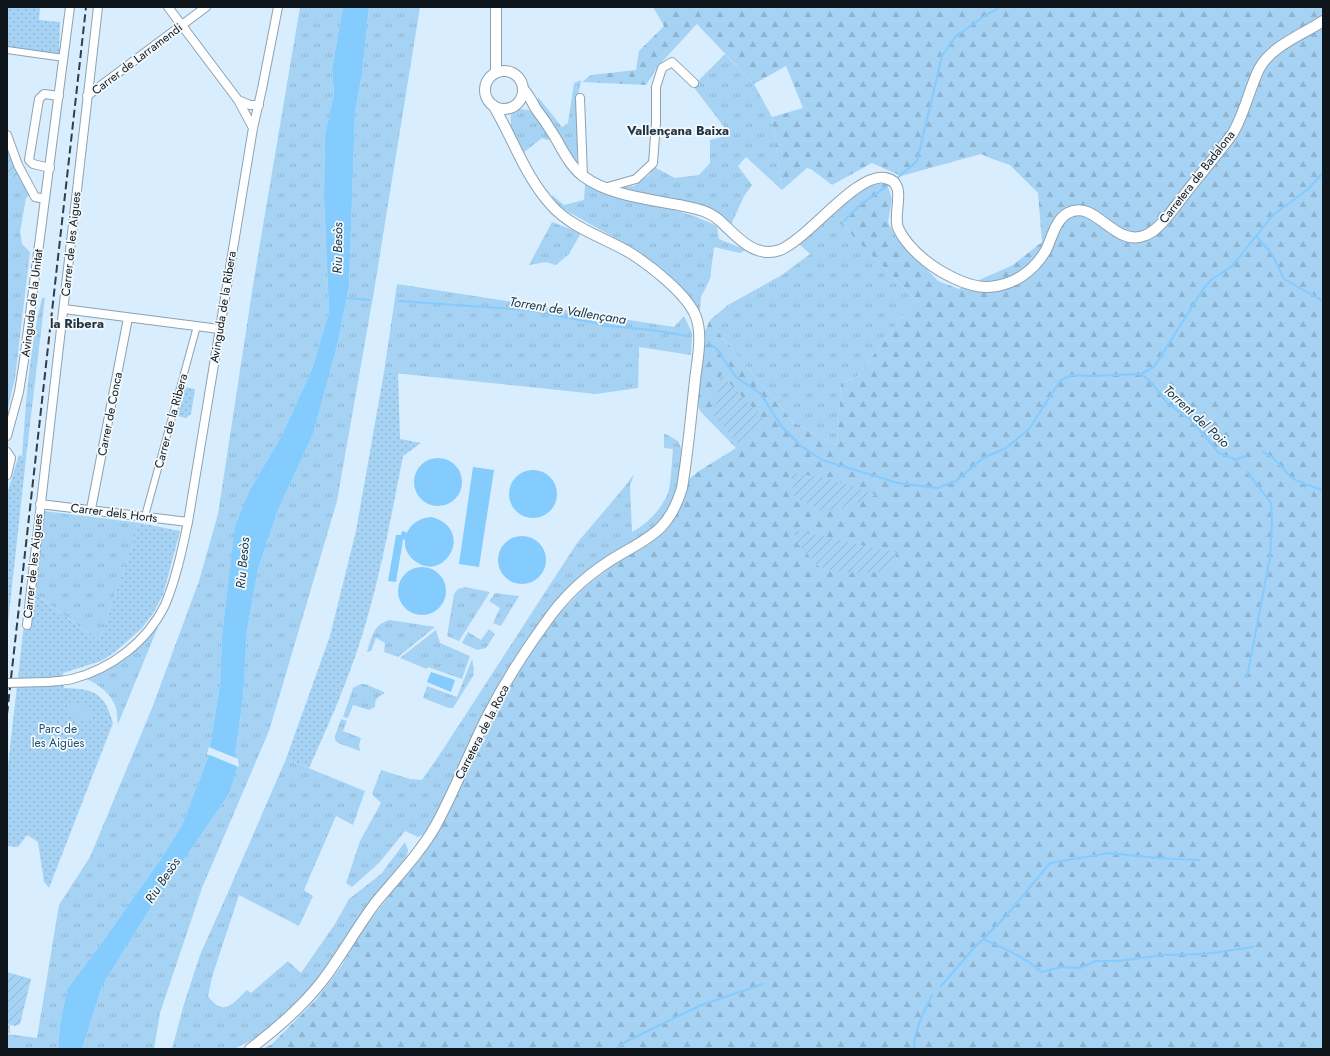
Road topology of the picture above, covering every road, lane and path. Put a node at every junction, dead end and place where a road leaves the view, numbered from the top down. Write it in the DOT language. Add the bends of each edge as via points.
graph roads {
  1 [pos="70,7"];
  2 [pos="98,7"];
  3 [pos="168,7"];
  4 [pos="206,7"];
  5 [pos="278,7"];
  6 [pos="496,7"];
  7 [pos="1323,21"];
  8 [pos="182,26"];
  9 [pos="496,46"];
  10 [pos="7,50"];
  11 [pos="64,58"];
  12 [pos="508,71"];
  13 [pos="496,73"];
  14 [pos="694,83"];
  15 [pos="523,89"];
  16 [pos="59,96"];
  17 [pos="87,96"];
  18 [pos="580,98"];
  19 [pos="238,100"];
  20 [pos="519,101"];
  21 [pos="259,105"];
  22 [pos="493,105"];
  23 [pos="507,108"];
  24 [pos="536,108"];
  25 [pos="504,123"];
  26 [pos="253,128"];
  27 [pos="7,135"];
  28 [pos="50,168"];
  29 [pos="583,176"];
  30 [pos="604,188"];
  31 [pos="45,199"];
  32 [pos="64,310"];
  33 [pos="128,318"];
  34 [pos="197,326"];
  35 [pos="220,329"];
  36 [pos="7,436"];
  37 [pos="7,452"];
  38 [pos="7,475"];
  39 [pos="40,504"];
  40 [pos="91,509"];
  41 [pos="145,516"];
  42 [pos="188,522"];
  43 [pos="27,625"];
  44 [pos="7,684"];
  45 [pos="250,1049"];
  1 -- 11 [label="street, Avinguda de la Unitat"];
  2 -- 17 [label="street, Carrer de les Aigues"];
  3 -- 8 [label="street"];
  4 -- 8 [label="street, Carrer de Larramendi"];
  5 -- 21 [label="street, Avinguda de la Ribera"];
  6 -- 9 [label="street"];
  7 -- 30 [label="street, Carretera de Badalona" via="1279,48 1265,61 1233,133 1154,230 1145,236 1126,237 1088,212 1069,212 1062,217 1046,250 1029,271 1011,282 1000,285 974,285 946,274 926,261 903,237 898,227 896,221 899,195 895,183 889,178 875,178 863,184 787,246 764,252 748,246 718,219 703,210"];
  8 -- 17 [label="street, Carrer de Larramendi"];
  8 -- 19 [label="street"];
  9 -- 12 [label="street"];
  9 -- 13 [label="street"];
  10 -- 11 [label="street"];
  11 -- 16 [label="street, Avinguda de la Unitat"];
  12 -- 13 [label="street"];
  12 -- 15 [label="street" via="519,77"];
  13 -- 22 [label="street" via="486,86 486,94"];
  14 -- 30 [label="street" via="672,62 662,68 656,87 653,163 636,180"];
  15 -- 20 [label="street"];
  15 -- 24 [label="street, Carretera de Badalona"];
  16 -- 28 [label="street, Avinguda de la Unitat"];
  16 -- 28 [label="street" via="44,94 39,99 29,160 33,164"];
  17 -- 32 [label="street, Carrer de les Aigues"];
  18 -- 29 [label="street"];
  19 -- 21 [label="street" via="250,105"];
  19 -- 26 [label="street"];
  20 -- 23 [label="street"];
  20 -- 24 [label="street"];
  21 -- 26 [label="street, Avinguda de la Ribera"];
  22 -- 23 [label="street"];
  22 -- 25 [label="street"];
  23 -- 25 [label="street"];
  24 -- 29 [label="street, Carretera de Badalona" via="569,162"];
  25 -- 45 [label="street, Carretera de la Roca" via="534,183 556,211 647,264 678,292 693,310 698,324 699,341 679,500 664,525 652,537 592,574 547,619 488,715 432,830 308,997"];
  26 -- 35 [label="street, Avinguda de la Ribera"];
  27 -- 31 [label="street" via="18,165 35,197"];
  28 -- 31 [label="street, Avinguda de la Unitat"];
  29 -- 30 [label="street, Carretera de Badalona"];
  31 -- 36 [label="street, Avinguda de la Unitat" via="21,379"];
  32 -- 33 [label="street"];
  32 -- 39 [label="street, Carrer de les Aigues"];
  33 -- 34 [label="street"];
  33 -- 40 [label="street, Carrer de Conca"];
  34 -- 35 [label="street"];
  34 -- 41 [label="street, Carrer de la Ribera"];
  35 -- 42 [label="street, Avinguda de la Ribera"];
  37 -- 38 [label="street" via="11,461"];
  39 -- 40 [label="street, Carrer dels Horts"];
  39 -- 43 [label="street, Carrer de les Aigues"];
  40 -- 41 [label="street, Carrer dels Horts"];
  41 -- 42 [label="street, Carrer dels Horts"];
  42 -- 44 [label="street, Avinguda de la Ribera, bridge" via="171,588 164,605 151,627 119,658 99,669 70,679"];
}
